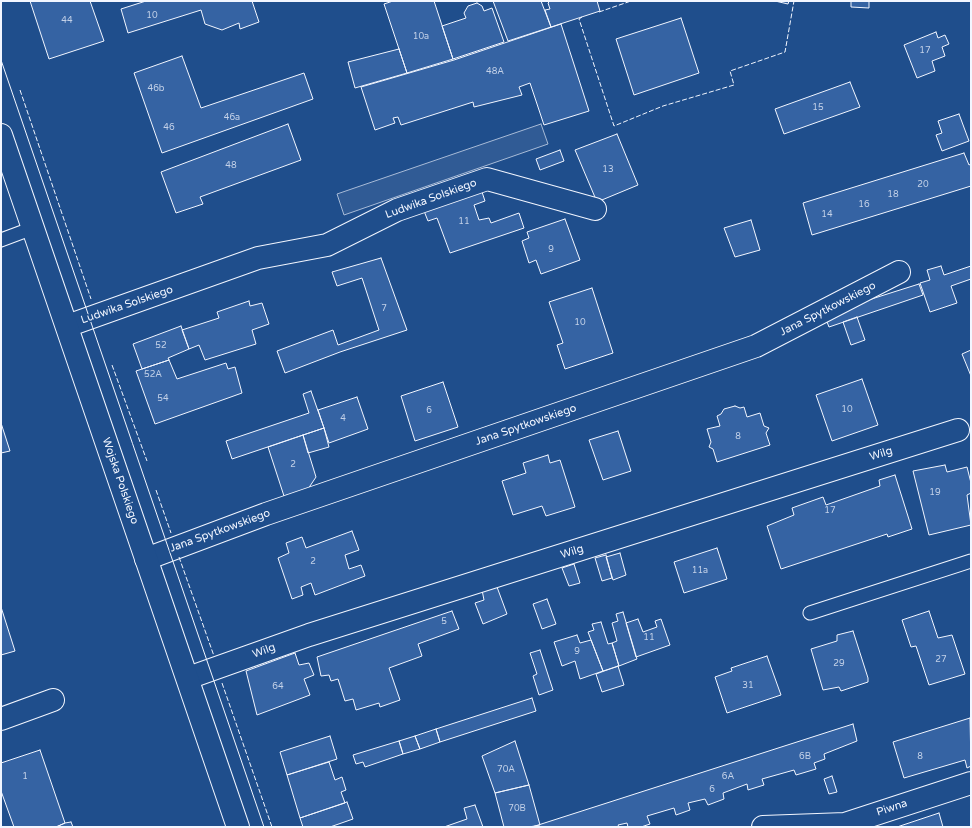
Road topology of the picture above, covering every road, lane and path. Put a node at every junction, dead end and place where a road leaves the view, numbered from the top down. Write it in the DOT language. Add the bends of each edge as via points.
graph roads {
  1 [pos="1,135"];
  2 [pos="595,209"];
  3 [pos="33,228"];
  4 [pos="1,240"];
  5 [pos="899,272"];
  6 [pos="67,326"];
  7 [pos="958,430"];
  8 [pos="146,558"];
  9 [pos="971,561"];
  10 [pos="810,613"];
  11 [pos="188,678"];
  12 [pos="53,700"];
  13 [pos="1,719"];
  14 [pos="971,783"];
  15 [pos="238,827"];
  16 [pos="764,827"];
  1 -- 3 [label="street, Wojska Polskiego"];
  2 -- 6 [label="street, Ludwika Solskiego" via="487,179 397,210 327,245 258,258"];
  3 -- 4 [label="lane"];
  3 -- 6 [label="street, Wojska Polskiego"];
  5 -- 8 [label="street, Jana Spytkowskiego" via="756,346 266,514"];
  6 -- 8 [label="street, Wojska Polskiego"];
  7 -- 11 [label="street, Wilg" via="309,634"];
  8 -- 11 [label="street, Wojska Polskiego"];
  9 -- 10 [label="lane"];
  11 -- 15 [label="street, Wojska Polskiego"];
  12 -- 13 [label="street"];
  14 -- 16 [label="street, Piwna" via="845,824"];
}
